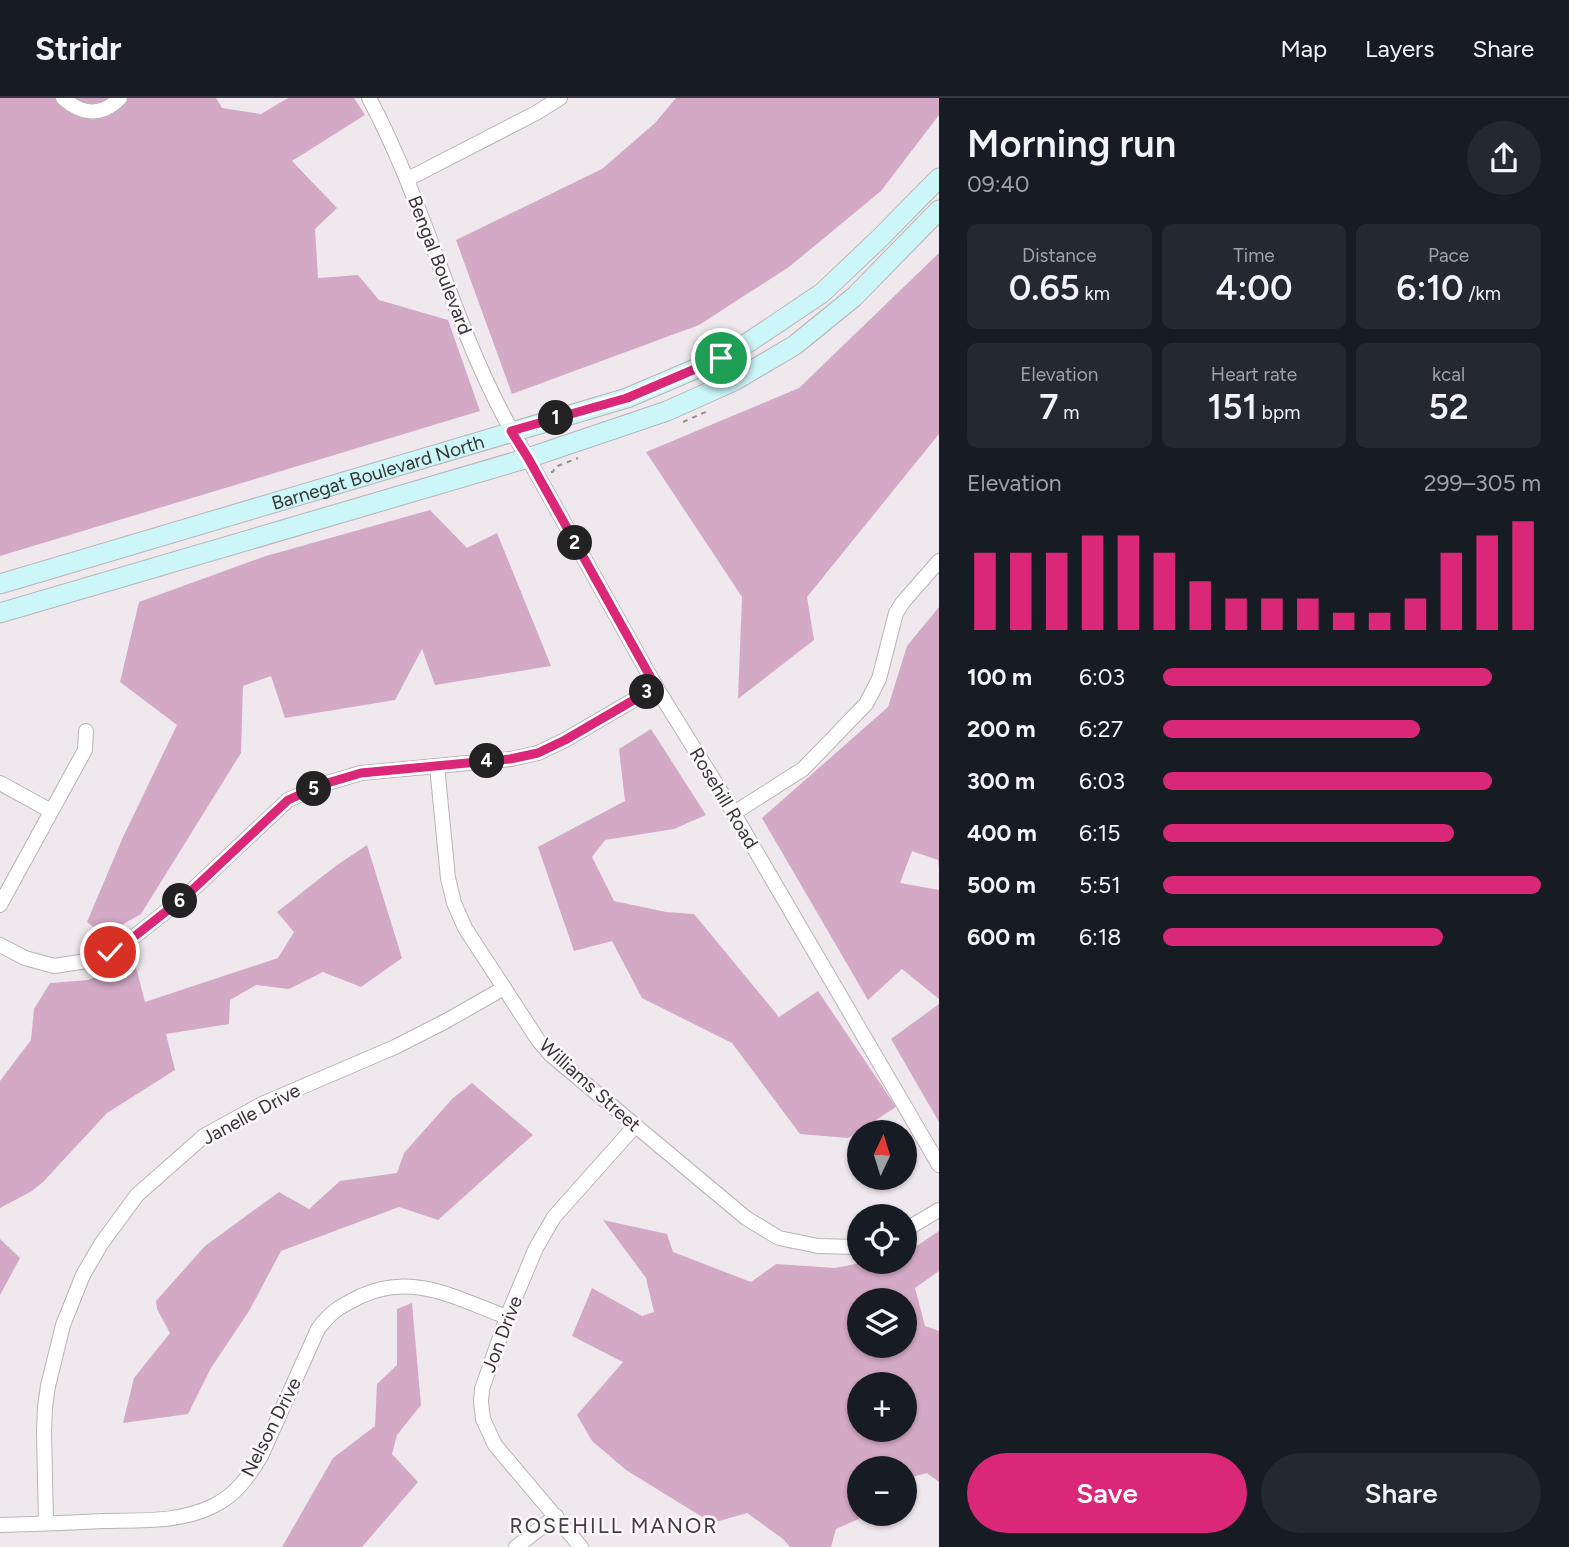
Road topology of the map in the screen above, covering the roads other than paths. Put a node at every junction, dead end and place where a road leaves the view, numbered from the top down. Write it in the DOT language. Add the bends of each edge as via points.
graph roads {
  1 [pos="63,98"];
  2 [pos="120,98"];
  3 [pos="369,98"];
  4 [pos="560,98"];
  5 [pos="408,178"];
  6 [pos="939,178"];
  7 [pos="939,210"];
  8 [pos="511,431"];
  9 [pos="528,458"];
  10 [pos="939,561"];
  11 [pos="0,584"];
  12 [pos="0,613"];
  13 [pos="656,687"];
  14 [pos="86,731"];
  15 [pos="437,766"];
  16 [pos="0,783"];
  17 [pos="51,811"];
  18 [pos="734,813"];
  19 [pos="0,905"];
  20 [pos="0,945"];
  21 [pos="504,988"];
  22 [pos="635,1126"];
  23 [pos="939,1165"];
  24 [pos="939,1210"];
  25 [pos="917,1223"];
  26 [pos="847,1247"];
  27 [pos="507,1317"];
  28 [pos="556,1516"];
  29 [pos="46,1523"];
  30 [pos="0,1525"];
  31 [pos="516,1547"];
  32 [pos="581,1547"];
  1 -- 2 [label="street" via="86,112"];
  3 -- 5 [label="street, Bengal Boulevard"];
  4 -- 5 [label="street"];
  5 -- 8 [label="street, Bengal Boulevard" via="464,331"];
  6 -- 8 [label="street, Barnegat Boulevard North" via="822,293 749,342 627,398"];
  7 -- 9 [label="street, Barnegat Boulevard North" via="854,297 795,345 734,381 667,411"];
  8 -- 9 [label="street, Rosehill Road"];
  8 -- 11 [label="street, Barnegat Boulevard North"];
  9 -- 12 [label="street, Barnegat Boulevard North"];
  9 -- 13 [label="street, Rosehill Road"];
  10 -- 18 [label="street" via="896,613 879,679 866,704 803,769"];
  13 -- 15 [label="street" via="538,753"];
  13 -- 18 [label="street, Rosehill Road"];
  14 -- 17 [label="street" via="85,750"];
  15 -- 20 [label="street" via="361,773 288,800 188,894 110,952 54,966"];
  15 -- 21 [label="street, Williams Street" via="454,903"];
  16 -- 17 [label="street"];
  17 -- 19 [label="street"];
  18 -- 23 [label="street, Rosehill Road"];
  21 -- 22 [label="street, Williams Street" via="551,1055"];
  21 -- 29 [label="street, Janelle Drive" via="395,1047 262,1104 204,1136 137,1195 83,1275 62,1325 45,1408"];
  22 -- 26 [label="street, Williams Street" via="746,1218 779,1238"];
  22 -- 27 [label="street, Jon Drive" via="554,1217"];
  24 -- 25 [label="street"];
  27 -- 28 [label="street, Jon Drive" via="481,1389 483,1419 495,1445"];
  27 -- 29 [label="street, Nelson Drive" via="432,1289 403,1286 373,1291 341,1307 318,1329 257,1463 222,1501 167,1520"];
  28 -- 31 [label="street"];
  28 -- 32 [label="street, Jon Drive"];
  29 -- 30 [label="street, Nelson Drive"];
}
